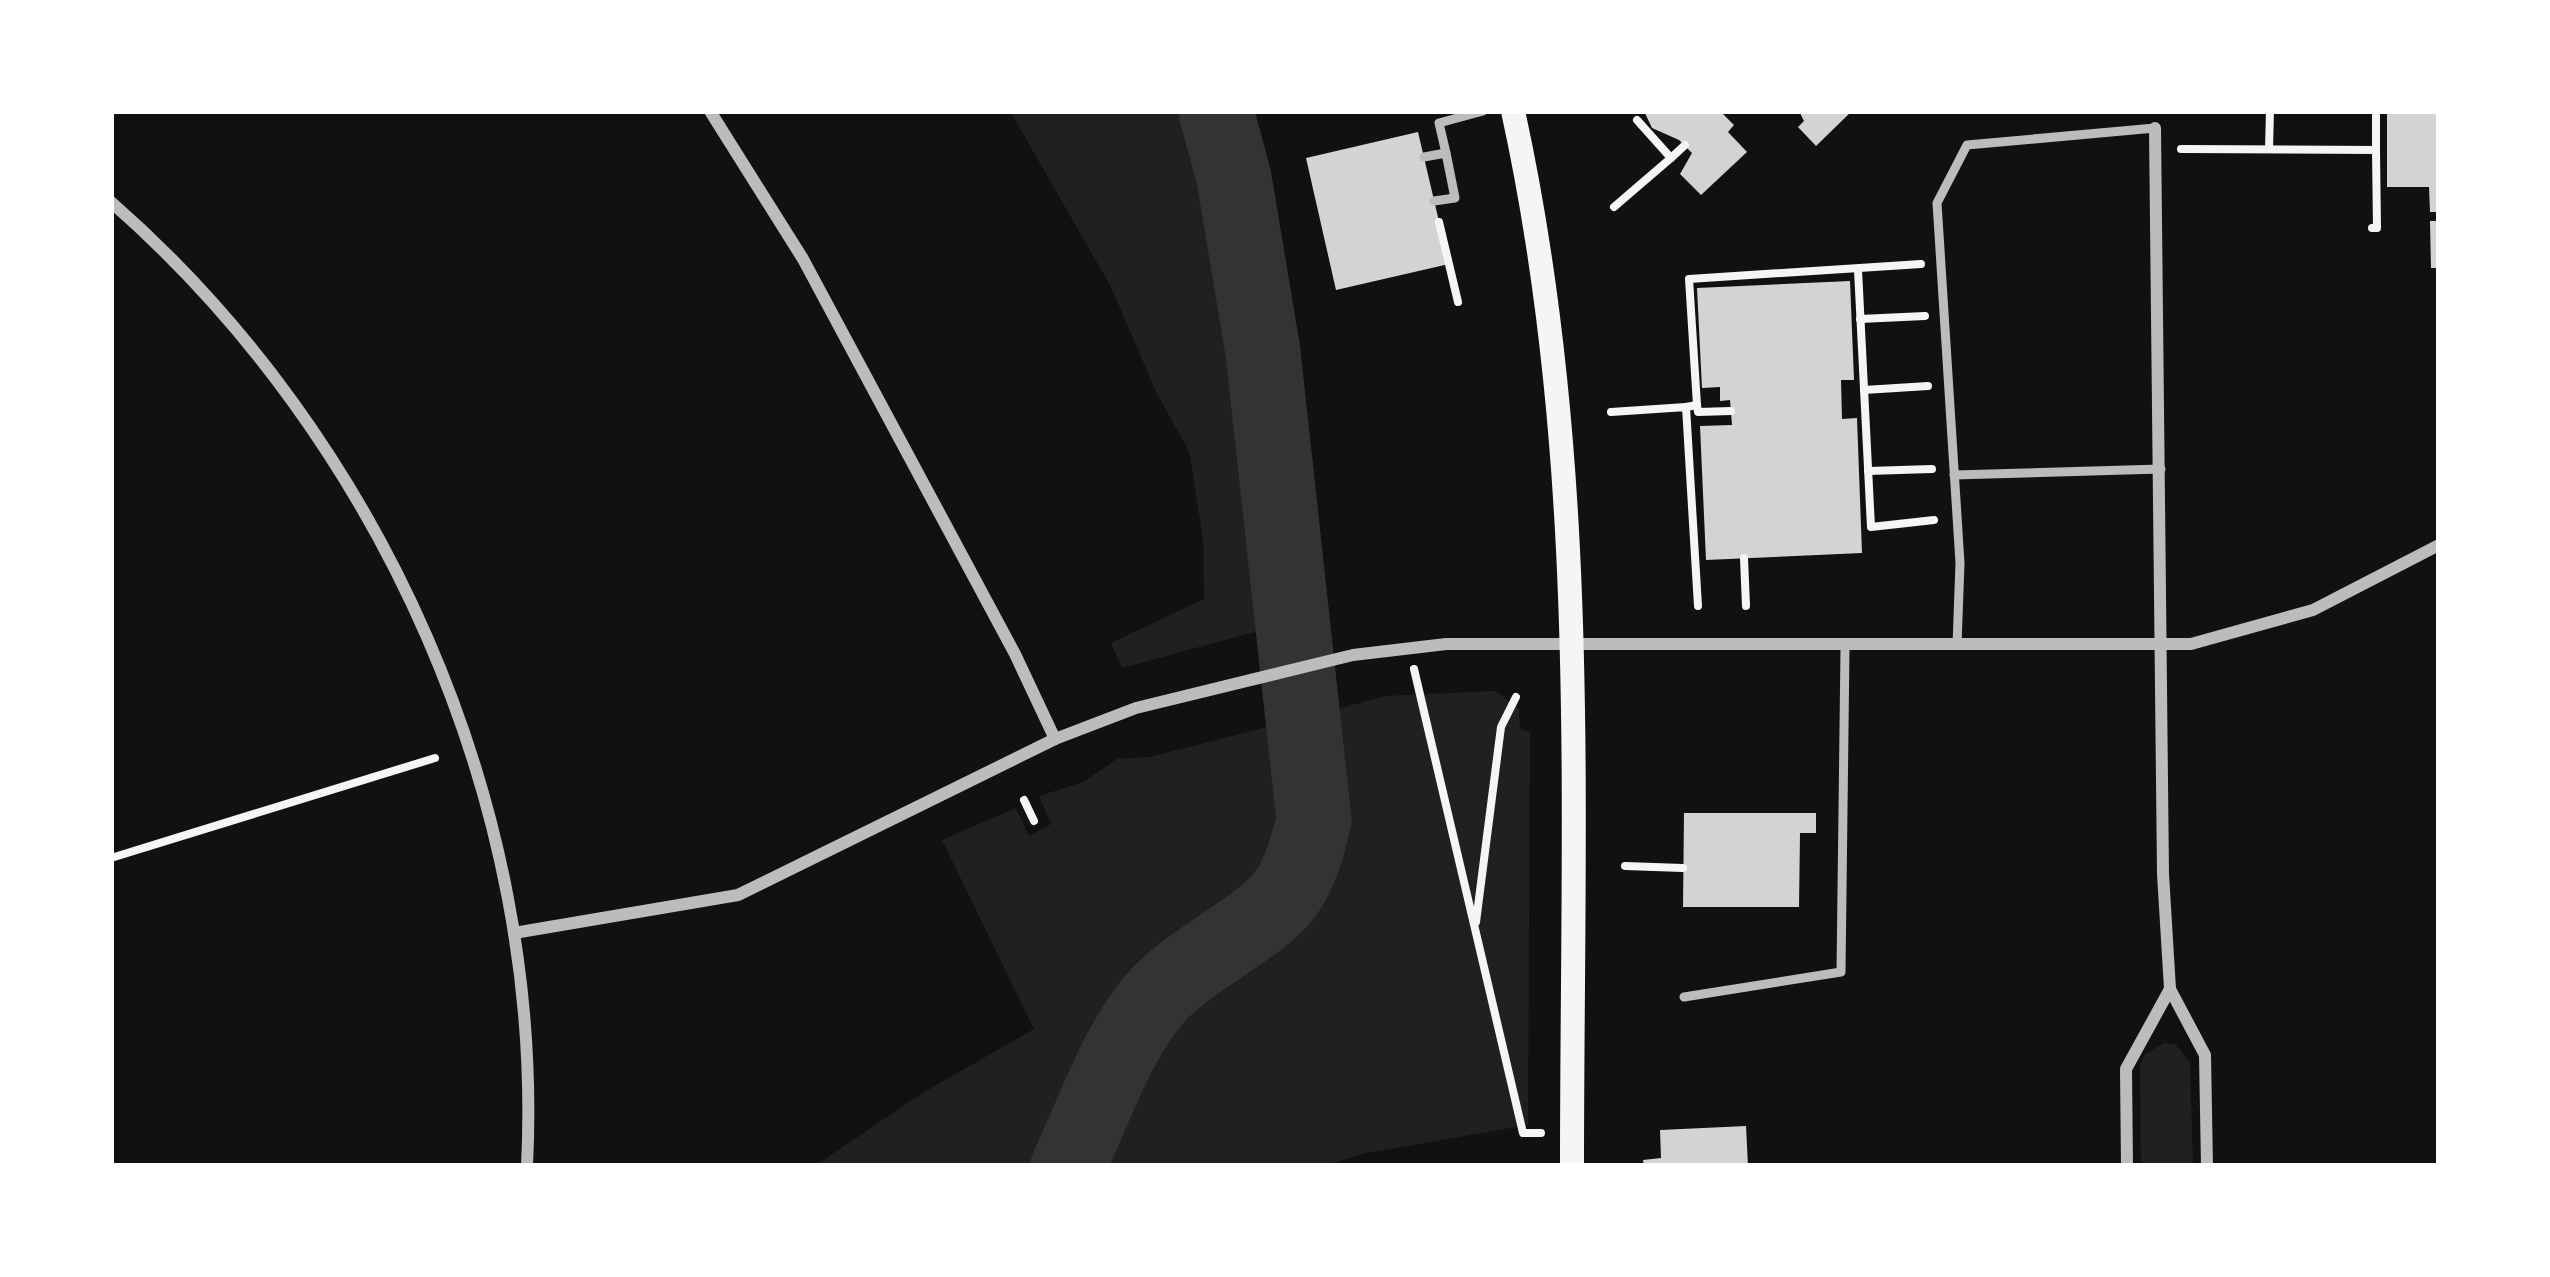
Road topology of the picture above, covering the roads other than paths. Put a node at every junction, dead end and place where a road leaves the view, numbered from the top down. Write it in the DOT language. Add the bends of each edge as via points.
graph roads {
  1 [pos="710,111"];
  2 [pos="1483,111"];
  3 [pos="1513,111"];
  4 [pos="2155,128"];
  5 [pos="1446,153"];
  6 [pos="1424,158"];
  7 [pos="1434,201"];
  8 [pos="111,202"];
  9 [pos="2161,469"];
  10 [pos="1954,472"];
  11 [pos="2439,545"];
  12 [pos="1575,646"];
  13 [pos="2162,647"];
  14 [pos="1845,648"];
  15 [pos="1957,648"];
  16 [pos="1055,739"];
  17 [pos="514,933"];
  18 [pos="2170,989"];
  19 [pos="1684,997"];
  20 [pos="527,1166"];
  21 [pos="1570,1166"];
  22 [pos="2127,1166"];
  23 [pos="2206,1166"];
  1 -- 16 [label="street" via="802,259"];
  2 -- 5 [label="lane" via="1439,123"];
  3 -- 12 [label="main road" via="1554,350"];
  4 -- 9 [label="street"];
  4 -- 10 [label="lane" via="1967,145 1937,203"];
  5 -- 6 [label="lane"];
  5 -- 7 [label="lane" via="1455,198"];
  8 -- 17 [label="street" via="246,341 372,525 455,713"];
  9 -- 10 [label="lane"];
  9 -- 13 [label="street"];
  10 -- 15 [label="lane"];
  11 -- 13 [label="street" via="2313,610"];
  12 -- 14 [label="street"];
  12 -- 16 [label="street" via="1446,644 1353,655 1136,708"];
  12 -- 21 [label="main road"];
  13 -- 15 [label="street"];
  13 -- 18 [label="street"];
  14 -- 15 [label="street"];
  14 -- 19 [label="lane" via="1841,972"];
  16 -- 17 [label="street" via="738,896"];
  17 -- 20 [label="street"];
  18 -- 22 [label="street" via="2126,1069"];
  18 -- 23 [label="street" via="2205,1055"];
}
